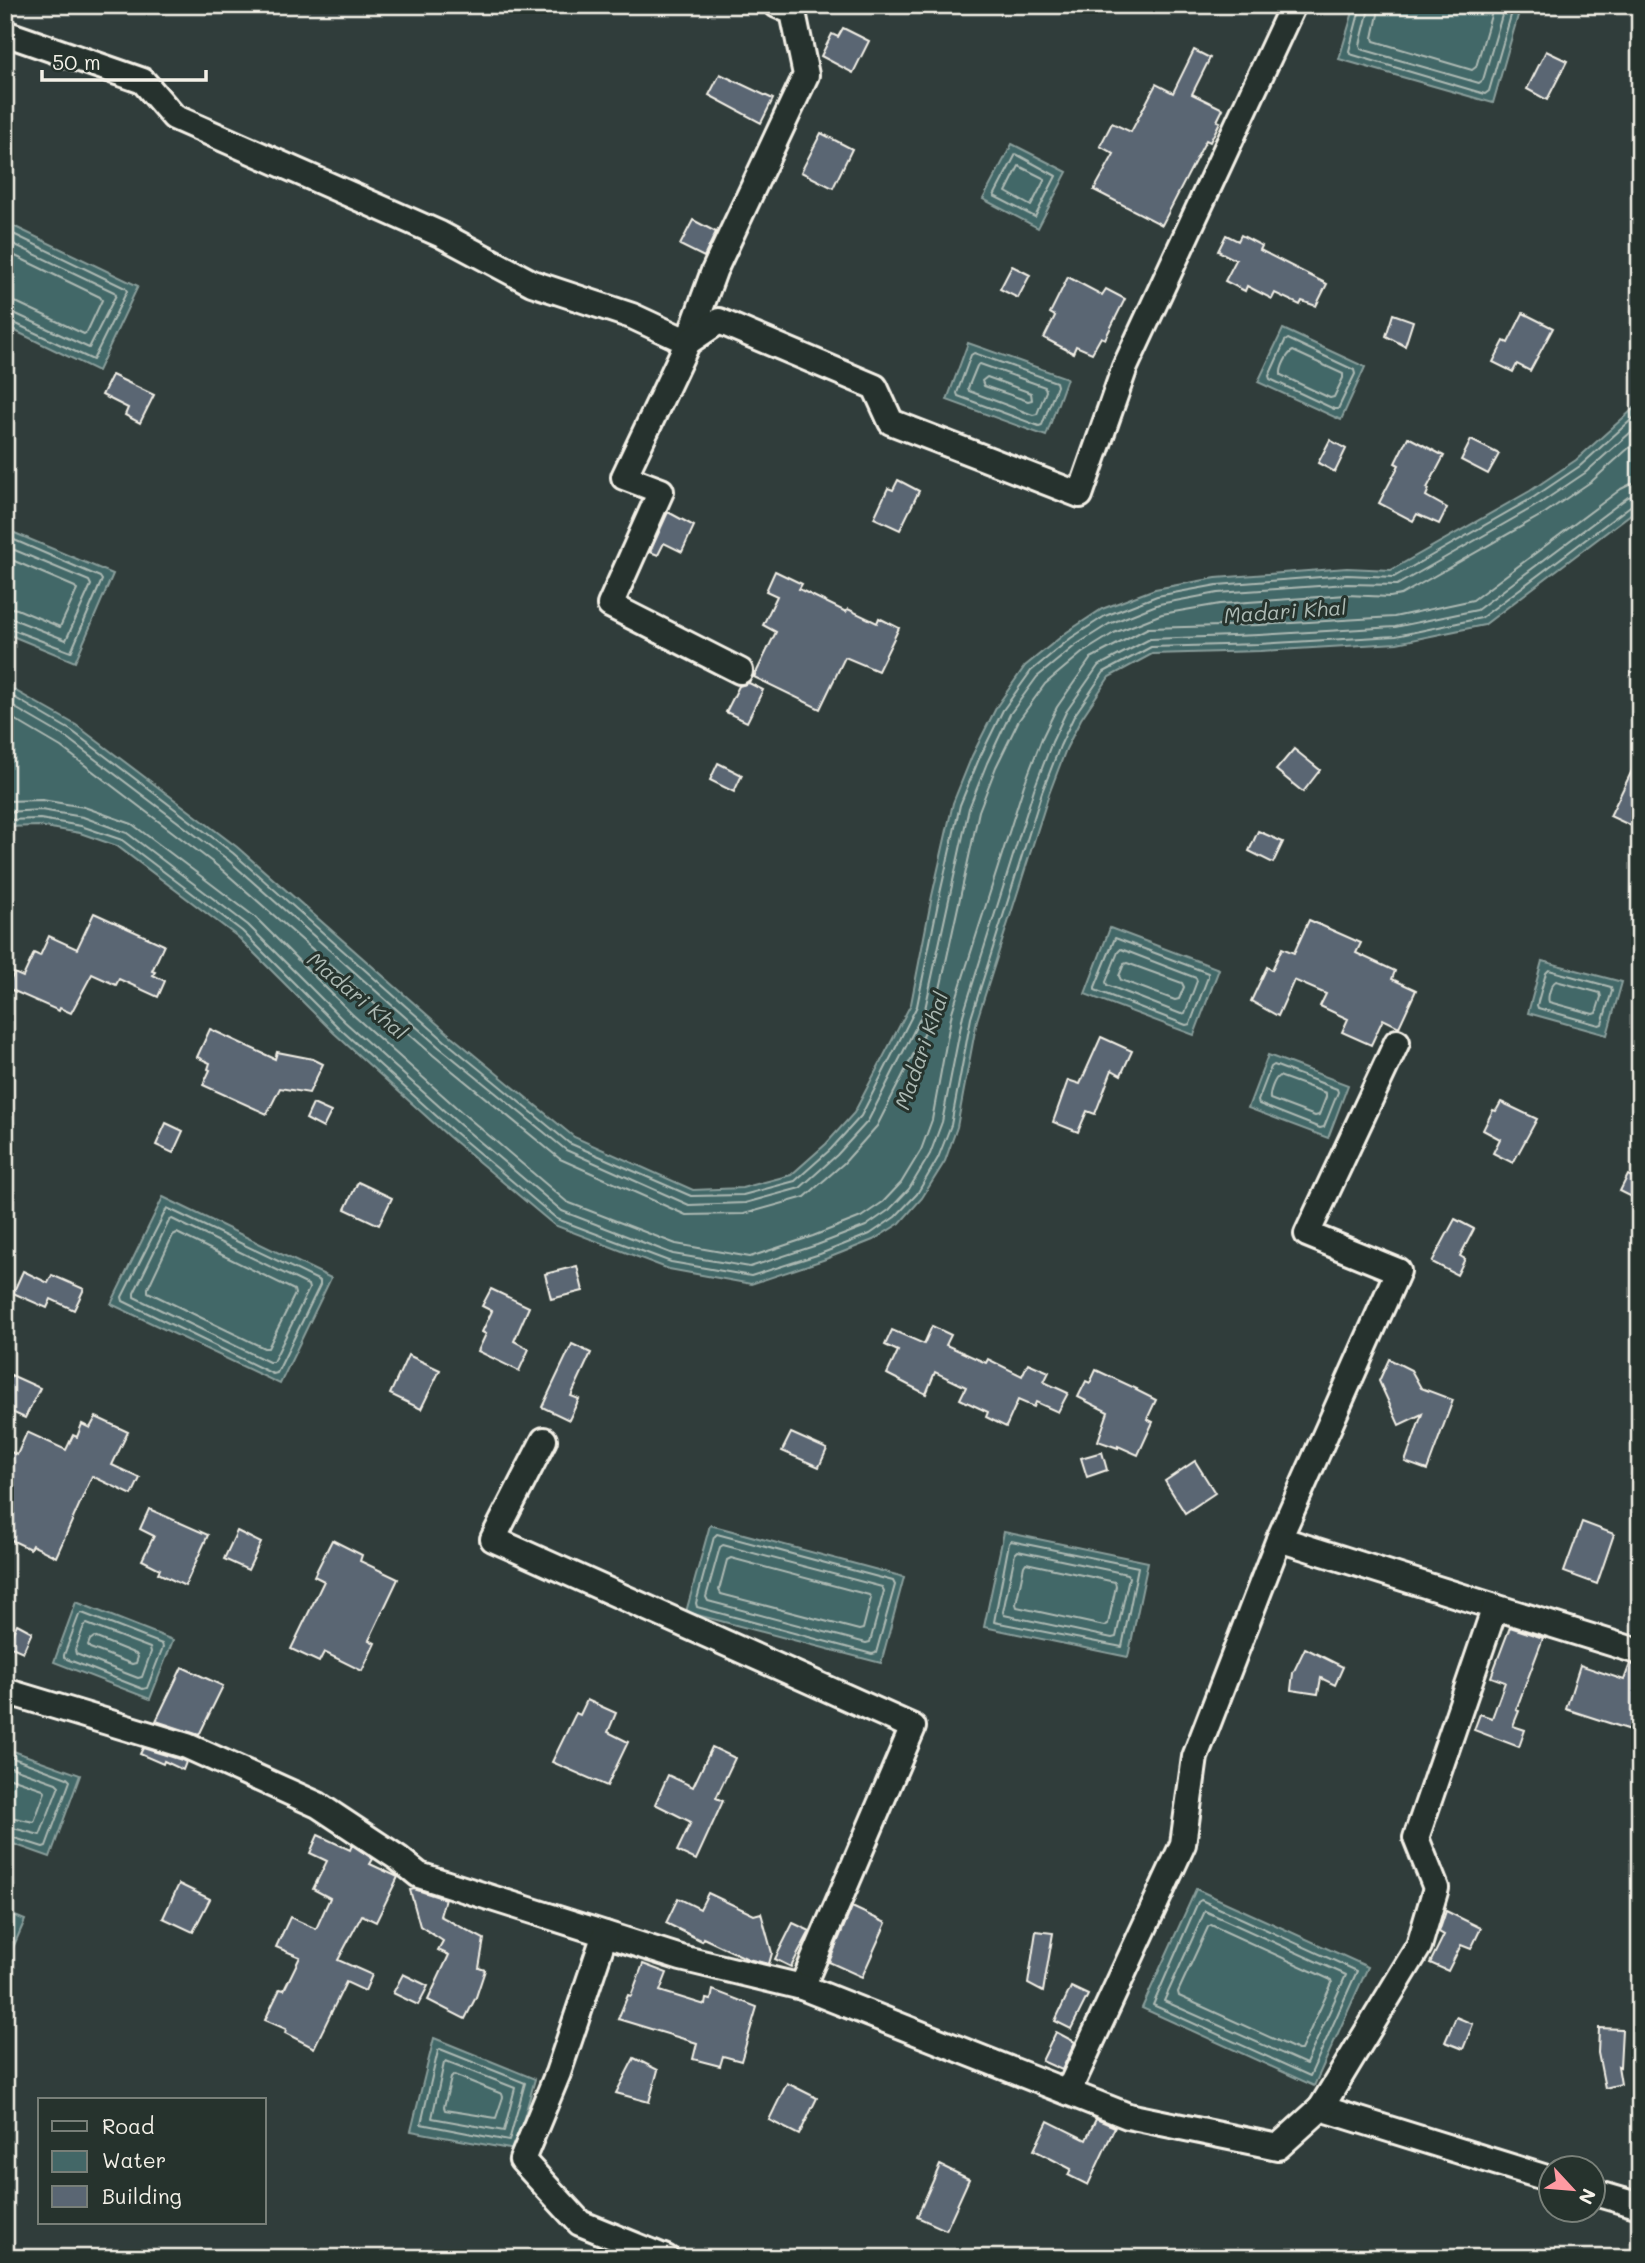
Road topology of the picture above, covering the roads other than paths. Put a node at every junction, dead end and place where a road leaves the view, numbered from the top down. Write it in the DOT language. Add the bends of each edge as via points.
graph roads {
  1 [pos="776,5"];
  2 [pos="1293,5"];
  3 [pos="5,33"];
  4 [pos="688,342"];
  5 [pos="740,671"];
  6 [pos="1397,1042"];
  7 [pos="544,1440"];
  8 [pos="1279,1539"];
  9 [pos="1495,1607"];
  10 [pos="1640,1653"];
  11 [pos="5,1691"];
  12 [pos="605,1934"];
  13 [pos="802,1987"];
  14 [pos="1068,2092"];
  15 [pos="1321,2108"];
  16 [pos="1536,2175"];
  17 [pos="1606,2196"];
  18 [pos="1640,2206"];
  19 [pos="666,2258"];
  1 -- 4 [label="street" via="793,12 806,75 714,271"];
  2 -- 4 [label="street" via="1125,367 1080,495 891,422 875,387 719,321"];
  3 -- 4 [label="street" via="143,81 174,117 440,234 532,283 632,316"];
  4 -- 5 [label="street" via="624,477 661,491 610,605"];
  6 -- 8 [label="street" via="1307,1234 1398,1271"];
  7 -- 13 [label="street" via="493,1539 913,1727"];
  8 -- 9 [label="street"];
  8 -- 14 [label="street" via="1195,1757 1183,1844"];
  9 -- 10 [label="street"];
  9 -- 15 [label="street" via="1416,1838 1436,1888 1419,1946"];
  11 -- 12 [label="street" via="187,1746 318,1805 419,1875"];
  12 -- 13 [label="street"];
  12 -- 19 [label="street" via="558,2073 522,2160 580,2223"];
  13 -- 14 [label="street"];
  14 -- 15 [label="street" via="1128,2116 1278,2147"];
  15 -- 16 [label="street"];
  17 -- 18 [label="street"];
}
